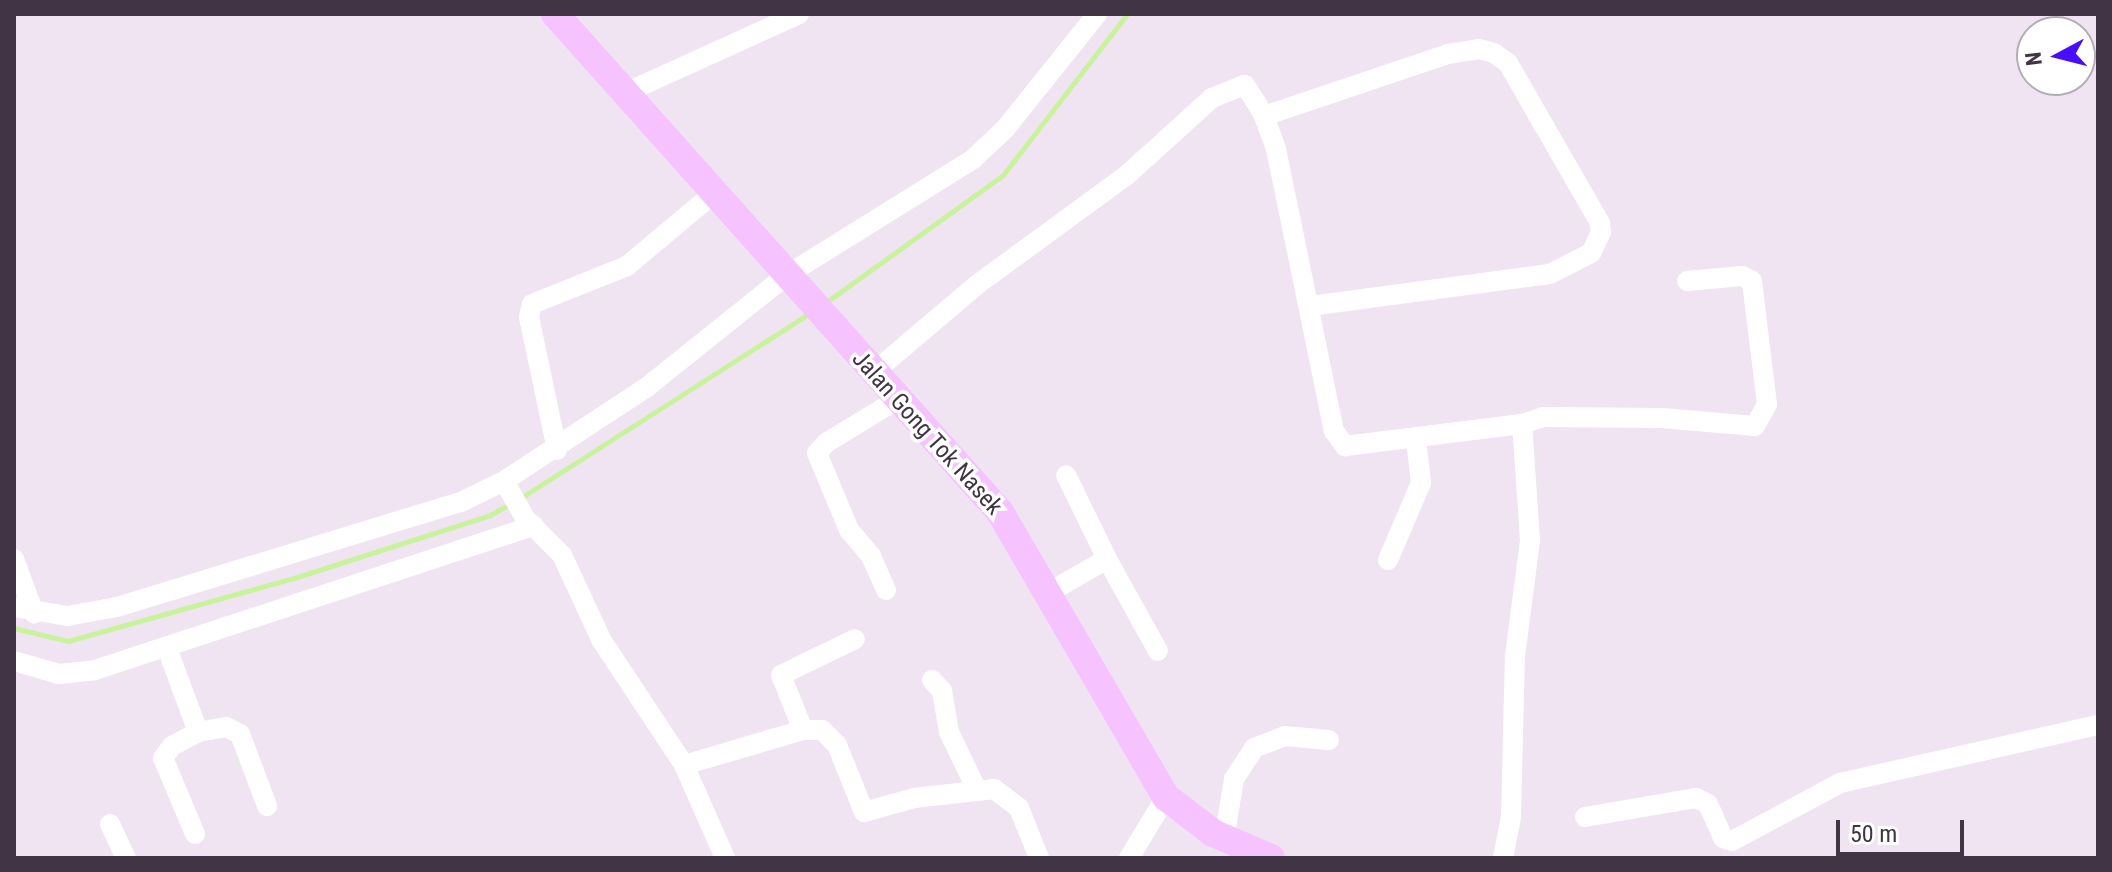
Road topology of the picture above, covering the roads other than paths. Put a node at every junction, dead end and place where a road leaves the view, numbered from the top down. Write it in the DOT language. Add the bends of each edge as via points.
graph roads {
  1 [pos="555,14"];
  2 [pos="799,14"];
  3 [pos="1097,14"];
  4 [pos="625,93"];
  5 [pos="1264,116"];
  6 [pos="714,193"];
  7 [pos="790,278"];
  8 [pos="1687,281"];
  9 [pos="1309,306"];
  10 [pos="873,373"];
  11 [pos="898,399"];
  12 [pos="1522,424"];
  13 [pos="1416,439"];
  14 [pos="557,450"];
  15 [pos="1066,475"];
  16 [pos="505,484"];
  17 [pos="530,522"];
  18 [pos="14,559"];
  19 [pos="1107,559"];
  20 [pos="1388,560"];
  21 [pos="886,590"];
  22 [pos="1048,593"];
  23 [pos="14,607"];
  24 [pos="34,613"];
  25 [pos="855,639"];
  26 [pos="167,648"];
  27 [pos="1158,651"];
  28 [pos="14,661"];
  29 [pos="932,680"];
  30 [pos="2098,725"];
  31 [pos="803,730"];
  32 [pos="198,732"];
  33 [pos="1329,740"];
  34 [pos="684,765"];
  35 [pos="976,788"];
  36 [pos="1166,797"];
  37 [pos="267,806"];
  38 [pos="1585,817"];
  39 [pos="110,824"];
  40 [pos="195,834"];
  41 [pos="1224,839"];
  42 [pos="126,858"];
  43 [pos="725,858"];
  44 [pos="1039,858"];
  45 [pos="1129,858"];
  46 [pos="1271,858"];
  47 [pos="1503,858"];
  1 -- 4 [label="main road, Jalan Gong Tok Nasek"];
  2 -- 4 [label="street"];
  3 -- 7 [label="street" via="1005,129 973,159"];
  4 -- 6 [label="main road, Jalan Gong Tok Nasek"];
  5 -- 9 [label="street"];
  5 -- 9 [label="street" via="1448,54 1479,49 1494,53 1508,63 1600,223 1591,253 1550,274"];
  5 -- 10 [label="street" via="1245,85 1212,98 1127,175 978,284"];
  6 -- 7 [label="main road, Jalan Gong Tok Nasek"];
  6 -- 14 [label="street" via="627,266 532,304 529,317"];
  7 -- 10 [label="main road, Jalan Gong Tok Nasek"];
  7 -- 14 [label="street"];
  8 -- 12 [label="street" via="1742,276 1752,281 1767,404 1762,421 1748,427 1662,418 1543,417"];
  9 -- 13 [label="street" via="1339,440 1355,447"];
  10 -- 11 [label="main road, Jalan Gong Tok Nasek"];
  11 -- 21 [label="street" via="817,453 849,530 871,556"];
  11 -- 22 [label="main road, Jalan Gong Tok Nasek" via="1000,512"];
  12 -- 13 [label="street"];
  12 -- 47 [label="street" via="1530,540 1515,656 1511,817"];
  13 -- 20 [label="street" via="1421,483"];
  14 -- 16 [label="street"];
  15 -- 19 [label="street"];
  16 -- 17 [label="street"];
  16 -- 24 [label="street" via="117,607 67,616"];
  17 -- 26 [label="street"];
  17 -- 34 [label="street" via="562,555 602,641"];
  18 -- 24 [label="street"];
  19 -- 22 [label="street"];
  19 -- 27 [label="street"];
  22 -- 36 [label="main road, Jalan Gong Tok Nasek"];
  23 -- 24 [label="street"];
  25 -- 31 [label="street" via="781,675"];
  26 -- 28 [label="street" via="76,674"];
  26 -- 32 [label="street"];
  29 -- 35 [label="street" via="942,691 949,732"];
  30 -- 38 [label="street" via="1840,783 1732,841 1723,838 1708,804 1696,798"];
  31 -- 34 [label="street"];
  31 -- 35 [label="street" via="831,735 864,812"];
  32 -- 37 [label="street" via="226,727 240,734"];
  32 -- 40 [label="street" via="172,746 163,758"];
  33 -- 41 [label="street" via="1285,736 1254,748 1234,779"];
  34 -- 43 [label="street"];
  35 -- 44 [label="street" via="1002,792 1019,808"];
  36 -- 41 [label="main road, Jalan Gong Tok Nasek" via="1189,819"];
  36 -- 45 [label="street"];
  39 -- 42 [label="street"];
  41 -- 46 [label="main road, Jalan Gong Tok Nasek"];
}
